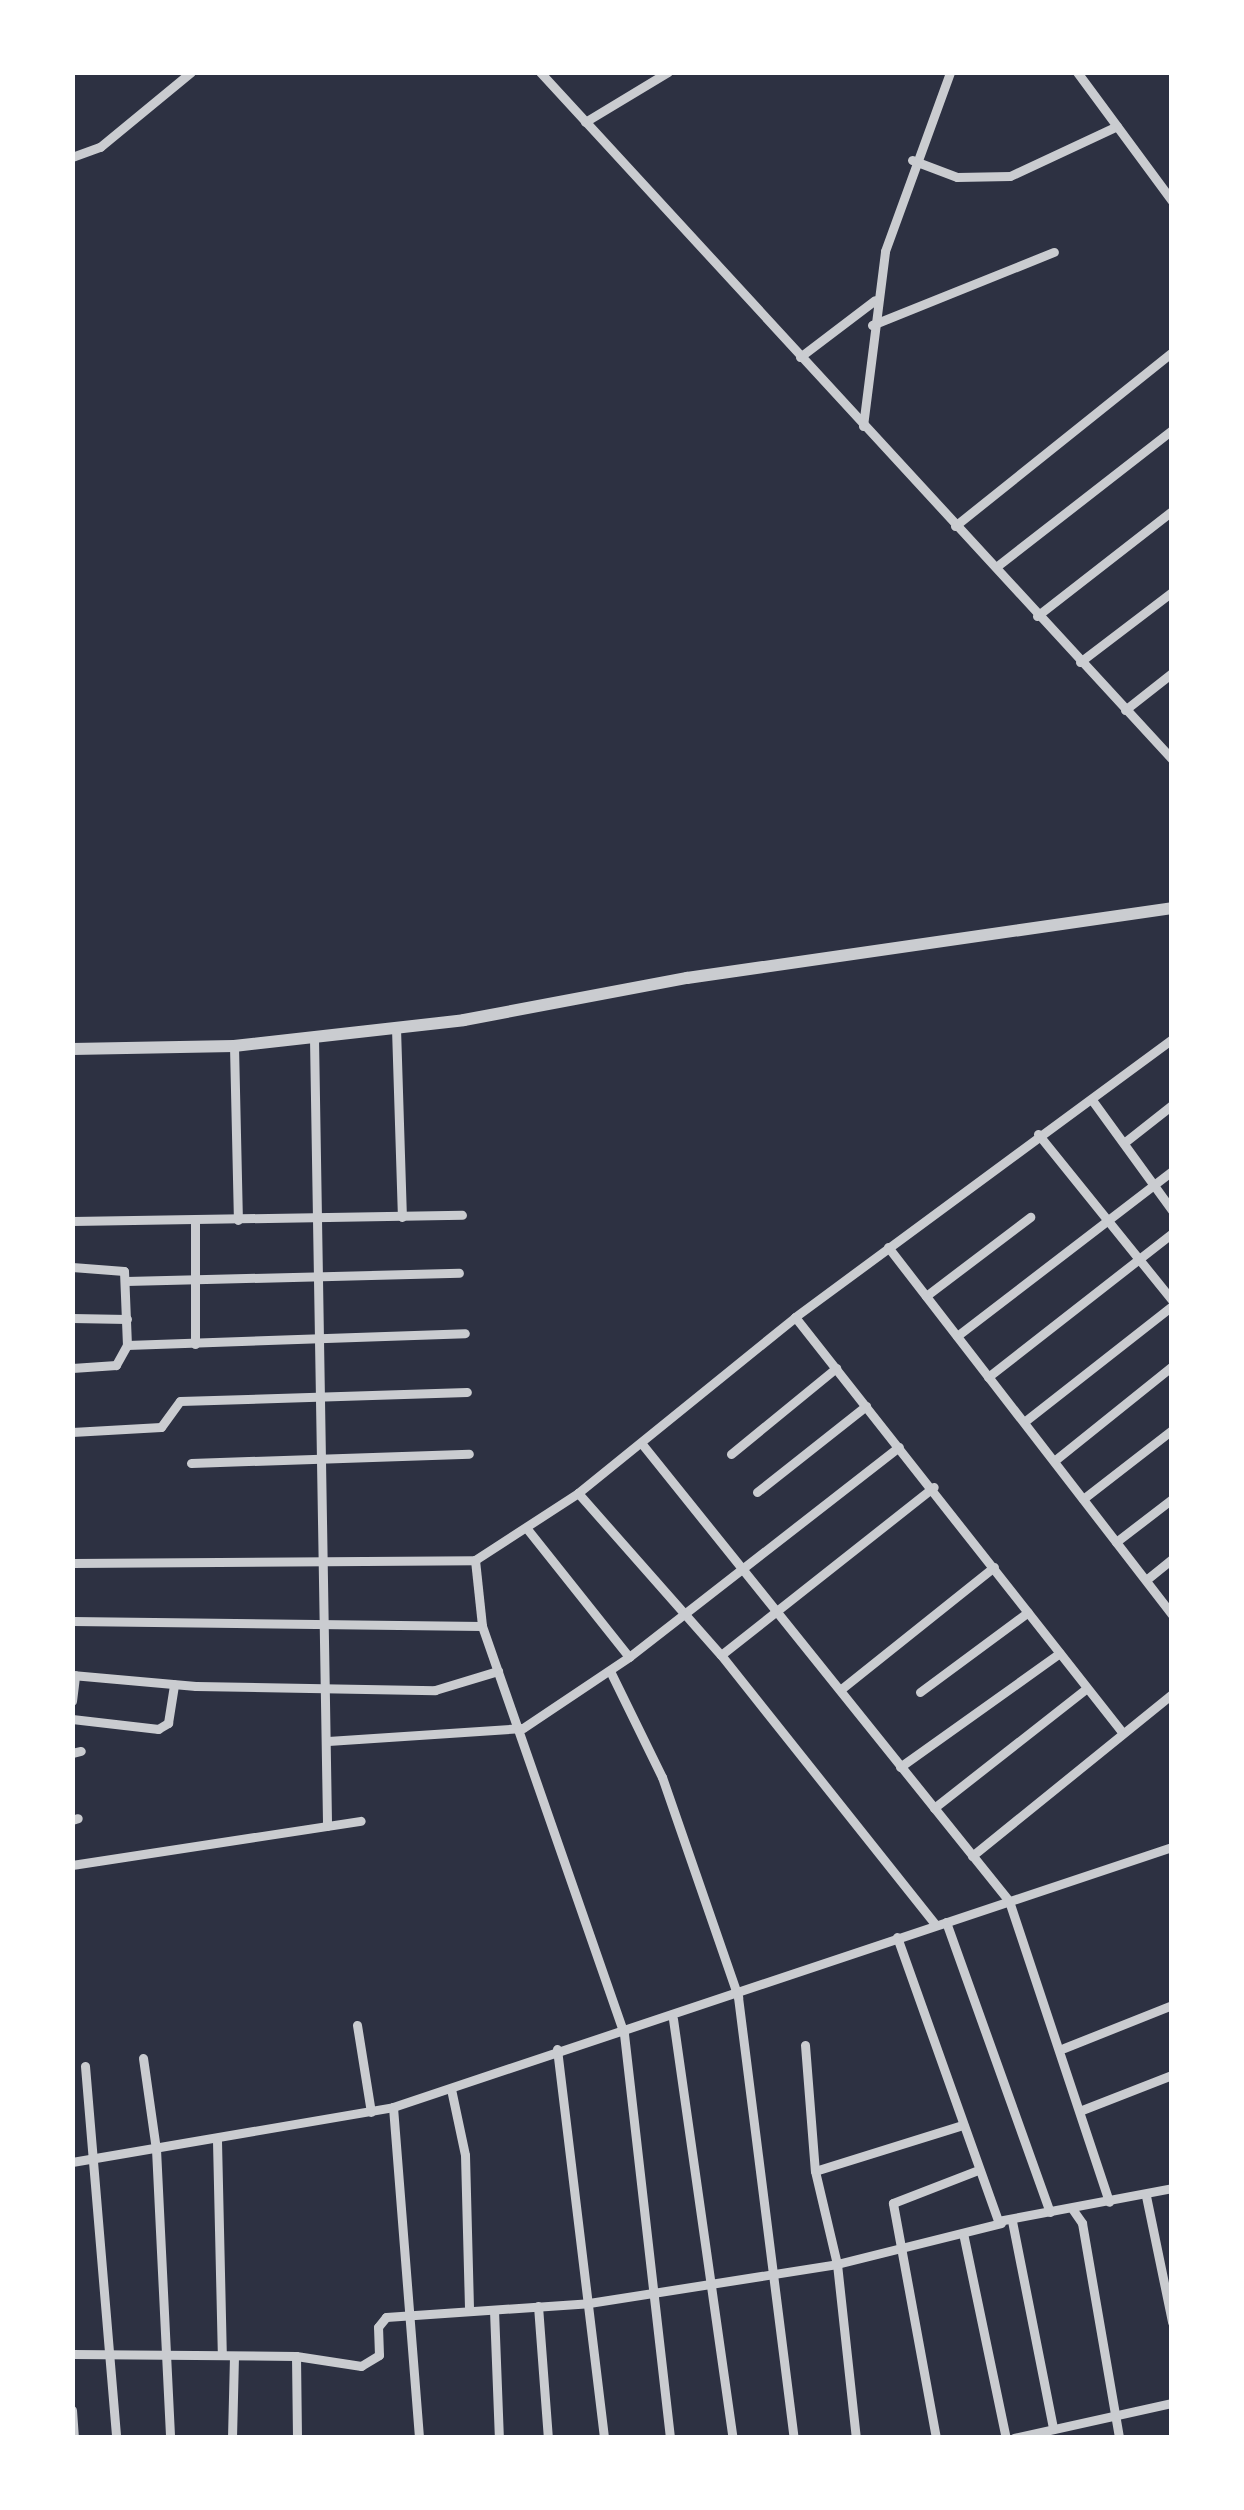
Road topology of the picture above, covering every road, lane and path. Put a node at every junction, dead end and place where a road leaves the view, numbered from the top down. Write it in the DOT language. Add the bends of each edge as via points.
graph roads {
  1 [pos="191,72"];
  2 [pos="540,72"];
  3 [pos="668,72"];
  4 [pos="950,72"];
  5 [pos="1096,72"];
  6 [pos="1080,76"];
  7 [pos="585,122"];
  8 [pos="1117,125"];
  9 [pos="72,157"];
  10 [pos="912,160"];
  11 [pos="1170,193"];
  12 [pos="1054,252"];
  13 [pos="875,300"];
  14 [pos="872,325"];
  15 [pos="1172,352"];
  16 [pos="800,357"];
  17 [pos="863,426"];
  18 [pos="1172,430"];
  19 [pos="1172,511"];
  20 [pos="956,526"];
  21 [pos="996,567"];
  22 [pos="1172,592"];
  23 [pos="1037,616"];
  24 [pos="1080,662"];
  25 [pos="1172,673"];
  26 [pos="1125,710"];
  27 [pos="1170,753"];
  28 [pos="1172,908"];
  29 [pos="396,1028"];
  30 [pos="314,1038"];
  31 [pos="1172,1039"];
  32 [pos="234,1046"];
  33 [pos="72,1049"];
  34 [pos="1092,1100"];
  35 [pos="1172,1105"];
  36 [pos="1038,1134"];
  37 [pos="1125,1142"];
  38 [pos="1172,1171"];
  39 [pos="1154,1185"];
  40 [pos="1172,1210"];
  41 [pos="462,1215"];
  42 [pos="402,1217"];
  43 [pos="1030,1217"];
  44 [pos="317,1218"];
  45 [pos="195,1220"];
  46 [pos="238,1220"];
  47 [pos="72,1221"];
  48 [pos="1108,1221"];
  49 [pos="1172,1234"];
  50 [pos="888,1247"];
  51 [pos="1139,1259"];
  52 [pos="72,1268"];
  53 [pos="459,1273"];
  54 [pos="201,1279"];
  55 [pos="319,1279"];
  56 [pos="126,1281"];
  57 [pos="926,1296"];
  58 [pos="1172,1303"];
  59 [pos="795,1317"];
  60 [pos="72,1318"];
  61 [pos="127,1319"];
  62 [pos="465,1333"];
  63 [pos="957,1336"];
  64 [pos="321,1343"];
  65 [pos="195,1344"];
  66 [pos="127,1345"];
  67 [pos="1172,1366"];
  68 [pos="72,1368"];
  69 [pos="836,1368"];
  70 [pos="988,1377"];
  71 [pos="467,1392"];
  72 [pos="322,1396"];
  73 [pos="866,1406"];
  74 [pos="1024,1422"];
  75 [pos="1172,1430"];
  76 [pos="72,1432"];
  77 [pos="642,1444"];
  78 [pos="898,1447"];
  79 [pos="469,1454"];
  80 [pos="731,1454"];
  81 [pos="323,1457"];
  82 [pos="1054,1461"];
  83 [pos="191,1463"];
  84 [pos="934,1487"];
  85 [pos="757,1492"];
  86 [pos="578,1493"];
  87 [pos="1083,1498"];
  88 [pos="1172,1499"];
  89 [pos="528,1530"];
  90 [pos="1117,1542"];
  91 [pos="1172,1559"];
  92 [pos="475,1560"];
  93 [pos="72,1563"];
  94 [pos="742,1564"];
  95 [pos="325,1566"];
  96 [pos="994,1568"];
  97 [pos="1146,1580"];
  98 [pos="778,1611"];
  99 [pos="1028,1612"];
  100 [pos="682,1614"];
  101 [pos="1172,1614"];
  102 [pos="72,1621"];
  103 [pos="325,1625"];
  104 [pos="482,1626"];
  105 [pos="1060,1654"];
  106 [pos="721,1655"];
  107 [pos="629,1657"];
  108 [pos="498,1671"];
  109 [pos="610,1671"];
  110 [pos="74,1675"];
  111 [pos="174,1684"];
  112 [pos="1087,1688"];
  113 [pos="328,1689"];
  114 [pos="840,1690"];
  115 [pos="920,1692"];
  116 [pos="1172,1694"];
  117 [pos="72,1701"];
  118 [pos="72,1719"];
  119 [pos="524,1728"];
  120 [pos="1122,1732"];
  121 [pos="328,1741"];
  122 [pos="900,1767"];
  123 [pos="934,1808"];
  124 [pos="361,1821"];
  125 [pos="327,1826"];
  126 [pos="1172,1847"];
  127 [pos="972,1856"];
  128 [pos="72,1865"];
  129 [pos="1009,1901"];
  130 [pos="941,1924"];
  131 [pos="898,1937"];
  132 [pos="738,1997"];
  133 [pos="1172,2005"];
  134 [pos="673,2019"];
  135 [pos="357,2025"];
  136 [pos="624,2034"];
  137 [pos="806,2045"];
  138 [pos="1064,2048"];
  139 [pos="557,2049"];
  140 [pos="143,2058"];
  141 [pos="85,2066"];
  142 [pos="1172,2075"];
  143 [pos="451,2089"];
  144 [pos="393,2107"];
  145 [pos="1082,2110"];
  146 [pos="371,2112"];
  147 [pos="963,2125"];
  148 [pos="217,2141"];
  149 [pos="156,2149"];
  150 [pos="94,2158"];
  151 [pos="72,2162"];
  152 [pos="978,2170"];
  153 [pos="815,2171"];
  154 [pos="1172,2188"];
  155 [pos="1147,2196"];
  156 [pos="1109,2202"];
  157 [pos="1073,2210"];
  158 [pos="1051,2212"];
  159 [pos="1006,2222"];
  160 [pos="963,2233"];
  161 [pos="902,2248"];
  162 [pos="837,2264"];
  163 [pos="772,2273"];
  164 [pos="716,2282"];
  165 [pos="655,2292"];
  166 [pos="589,2303"];
  167 [pos="538,2306"];
  168 [pos="469,2310"];
  169 [pos="494,2310"];
  170 [pos="412,2315"];
  171 [pos="1172,2322"];
  172 [pos="167,2351"];
  173 [pos="72,2354"];
  174 [pos="108,2354"];
  175 [pos="228,2356"];
  176 [pos="296,2356"];
  177 [pos="1172,2403"];
  178 [pos="72,2410"];
  179 [pos="1115,2416"];
  180 [pos="1053,2429"];
  181 [pos="74,2438"];
  182 [pos="116,2438"];
  183 [pos="170,2438"];
  184 [pos="232,2438"];
  185 [pos="297,2438"];
  186 [pos="419,2438"];
  187 [pos="499,2438"];
  188 [pos="548,2438"];
  189 [pos="604,2438"];
  190 [pos="670,2438"];
  191 [pos="733,2438"];
  192 [pos="794,2438"];
  193 [pos="856,2438"];
  194 [pos="936,2438"];
  195 [pos="1010,2438"];
  196 [pos="1119,2438"];
  1 -- 9 [label="street" via="100,147"];
  2 -- 7 [label="street"];
  3 -- 7 [label="street"];
  4 -- 10 [label="street"];
  5 -- 6 [label="street"];
  6 -- 8 [label="street"];
  7 -- 16 [label="street"];
  8 -- 10 [label="street" via="1010,176 957,177"];
  8 -- 11 [label="street"];
  10 -- 13 [label="street"];
  12 -- 14 [label="street"];
  13 -- 14 [label="street"];
  13 -- 16 [label="street"];
  14 -- 17 [label="street"];
  15 -- 20 [label="street"];
  16 -- 17 [label="street"];
  17 -- 20 [label="street"];
  18 -- 21 [label="street"];
  19 -- 23 [label="street"];
  20 -- 21 [label="street"];
  21 -- 23 [label="street"];
  22 -- 24 [label="street"];
  23 -- 24 [label="street"];
  24 -- 26 [label="street"];
  25 -- 26 [label="street"];
  26 -- 27 [label="street"];
  28 -- 29 [label="street"];
  29 -- 30 [label="street"];
  29 -- 42 [label="street"];
  30 -- 32 [label="street"];
  30 -- 44 [label="street"];
  31 -- 34 [label="street"];
  32 -- 33 [label="street"];
  32 -- 46 [label="street"];
  34 -- 36 [label="street"];
  34 -- 37 [label="street"];
  35 -- 37 [label="street"];
  36 -- 48 [label="street"];
  36 -- 50 [label="street"];
  37 -- 39 [label="street"];
  38 -- 39 [label="street"];
  39 -- 40 [label="street"];
  39 -- 48 [label="street"];
  41 -- 42 [label="street"];
  42 -- 44 [label="street"];
  43 -- 57 [label="street"];
  44 -- 46 [label="street"];
  44 -- 55 [label="street"];
  45 -- 46 [label="street"];
  45 -- 47 [label="street"];
  45 -- 54 [label="street"];
  48 -- 51 [label="street"];
  48 -- 63 [label="street"];
  49 -- 51 [label="street"];
  50 -- 57 [label="street"];
  50 -- 59 [label="street"];
  51 -- 58 [label="street"];
  51 -- 70 [label="street"];
  52 -- 56 [label="street" via="117,1268"];
  53 -- 55 [label="street"];
  54 -- 55 [label="street"];
  54 -- 56 [label="street"];
  54 -- 65 [label="street"];
  55 -- 64 [label="street"];
  56 -- 61 [label="street"];
  57 -- 63 [label="street"];
  58 -- 74 [label="street"];
  59 -- 69 [label="street"];
  59 -- 77 [label="street"];
  60 -- 61 [label="street"];
  61 -- 66 [label="street"];
  62 -- 64 [label="street"];
  63 -- 70 [label="street"];
  64 -- 65 [label="street"];
  64 -- 72 [label="street"];
  65 -- 66 [label="street"];
  66 -- 68 [label="street" via="116,1365"];
  67 -- 82 [label="street"];
  69 -- 73 [label="street"];
  69 -- 80 [label="street"];
  70 -- 74 [label="street"];
  71 -- 72 [label="street"];
  72 -- 76 [label="street" via="179,1401 160,1427"];
  72 -- 81 [label="street"];
  73 -- 78 [label="street"];
  73 -- 85 [label="street"];
  74 -- 82 [label="street"];
  75 -- 87 [label="street"];
  77 -- 86 [label="street"];
  77 -- 94 [label="street"];
  78 -- 84 [label="street"];
  78 -- 94 [label="street"];
  79 -- 81 [label="street"];
  81 -- 83 [label="street"];
  81 -- 95 [label="street"];
  82 -- 87 [label="street"];
  84 -- 96 [label="street"];
  84 -- 98 [label="street"];
  86 -- 89 [label="street"];
  86 -- 100 [label="street"];
  87 -- 90 [label="street"];
  88 -- 90 [label="street"];
  89 -- 92 [label="street"];
  89 -- 107 [label="street"];
  90 -- 97 [label="street"];
  91 -- 97 [label="street"];
  92 -- 95 [label="street"];
  92 -- 104 [label="street"];
  93 -- 95 [label="street"];
  94 -- 98 [label="street"];
  94 -- 100 [label="street"];
  95 -- 103 [label="street"];
  96 -- 99 [label="street"];
  96 -- 114 [label="street"];
  97 -- 101 [label="street"];
  98 -- 106 [label="street"];
  98 -- 114 [label="street"];
  99 -- 105 [label="street"];
  99 -- 115 [label="street"];
  100 -- 106 [label="street"];
  100 -- 107 [label="street"];
  102 -- 103 [label="street"];
  103 -- 104 [label="street"];
  103 -- 113 [label="street"];
  104 -- 108 [label="street"];
  105 -- 112 [label="street"];
  105 -- 122 [label="street"];
  106 -- 130 [label="street"];
  107 -- 109 [label="street"];
  108 -- 113 [label="street" via="435,1690"];
  108 -- 119 [label="street"];
  109 -- 119 [label="street"];
  109 -- 132 [label="street" via="662,1777"];
  110 -- 111 [label="street"];
  110 -- 117 [label="street"];
  111 -- 113 [label="street"];
  111 -- 118 [label="street" via="168,1723 158,1730"];
  112 -- 120 [label="street"];
  112 -- 123 [label="street"];
  113 -- 121 [label="street"];
  114 -- 122 [label="street"];
  116 -- 120 [label="street"];
  119 -- 121 [label="street"];
  119 -- 136 [label="street"];
  120 -- 127 [label="street"];
  121 -- 125 [label="street"];
  122 -- 123 [label="street"];
  123 -- 127 [label="street"];
  124 -- 125 [label="street"];
  125 -- 128 [label="street"];
  126 -- 129 [label="street"];
  127 -- 129 [label="street"];
  129 -- 130 [label="street"];
  129 -- 138 [label="street"];
  130 -- 131 [label="street"];
  130 -- 158 [label="street"];
  131 -- 132 [label="street"];
  131 -- 147 [label="street"];
  132 -- 134 [label="street"];
  132 -- 163 [label="street"];
  133 -- 138 [label="street"];
  134 -- 136 [label="street"];
  134 -- 164 [label="street"];
  135 -- 146 [label="street"];
  136 -- 139 [label="street"];
  136 -- 165 [label="street"];
  137 -- 153 [label="street"];
  138 -- 145 [label="street"];
  139 -- 143 [label="street"];
  139 -- 166 [label="street"];
  140 -- 149 [label="street"];
  141 -- 150 [label="street"];
  142 -- 145 [label="street"];
  143 -- 144 [label="street"];
  143 -- 168 [label="street" via="464,2155"];
  144 -- 146 [label="street"];
  144 -- 170 [label="street"];
  145 -- 156 [label="street"];
  146 -- 148 [label="street"];
  147 -- 152 [label="street"];
  147 -- 153 [label="street"];
  148 -- 149 [label="street"];
  148 -- 175 [label="street"];
  149 -- 150 [label="street"];
  149 -- 172 [label="street"];
  150 -- 151 [label="street"];
  150 -- 174 [label="street"];
  152 -- 159 [label="street"];
  152 -- 161 [label="street" via="892,2203"];
  153 -- 162 [label="street"];
  154 -- 155 [label="street"];
  155 -- 156 [label="street"];
  155 -- 171 [label="street"];
  156 -- 157 [label="street"];
  157 -- 158 [label="street"];
  157 -- 179 [label="street" via="1082,2223"];
  158 -- 159 [label="street"];
  159 -- 160 [label="street"];
  159 -- 180 [label="street"];
  160 -- 161 [label="street"];
  160 -- 195 [label="street"];
  161 -- 162 [label="street"];
  161 -- 194 [label="street"];
  162 -- 163 [label="street"];
  162 -- 193 [label="street"];
  163 -- 164 [label="street"];
  163 -- 192 [label="street"];
  164 -- 165 [label="street"];
  164 -- 191 [label="street"];
  165 -- 166 [label="street"];
  165 -- 190 [label="street"];
  166 -- 167 [label="street"];
  166 -- 189 [label="street"];
  167 -- 169 [label="street"];
  167 -- 188 [label="street"];
  168 -- 169 [label="street"];
  168 -- 170 [label="street"];
  169 -- 187 [label="street"];
  170 -- 176 [label="street" via="380,2321 373,2363"];
  170 -- 186 [label="street"];
  172 -- 174 [label="street"];
  172 -- 175 [label="street"];
  172 -- 183 [label="street"];
  173 -- 174 [label="street"];
  174 -- 182 [label="street"];
  175 -- 176 [label="street"];
  175 -- 184 [label="street"];
  176 -- 185 [label="street"];
  177 -- 179 [label="street"];
  178 -- 181 [label="street"];
  179 -- 180 [label="street"];
  179 -- 196 [label="street"];
  180 -- 195 [label="street"];
}
